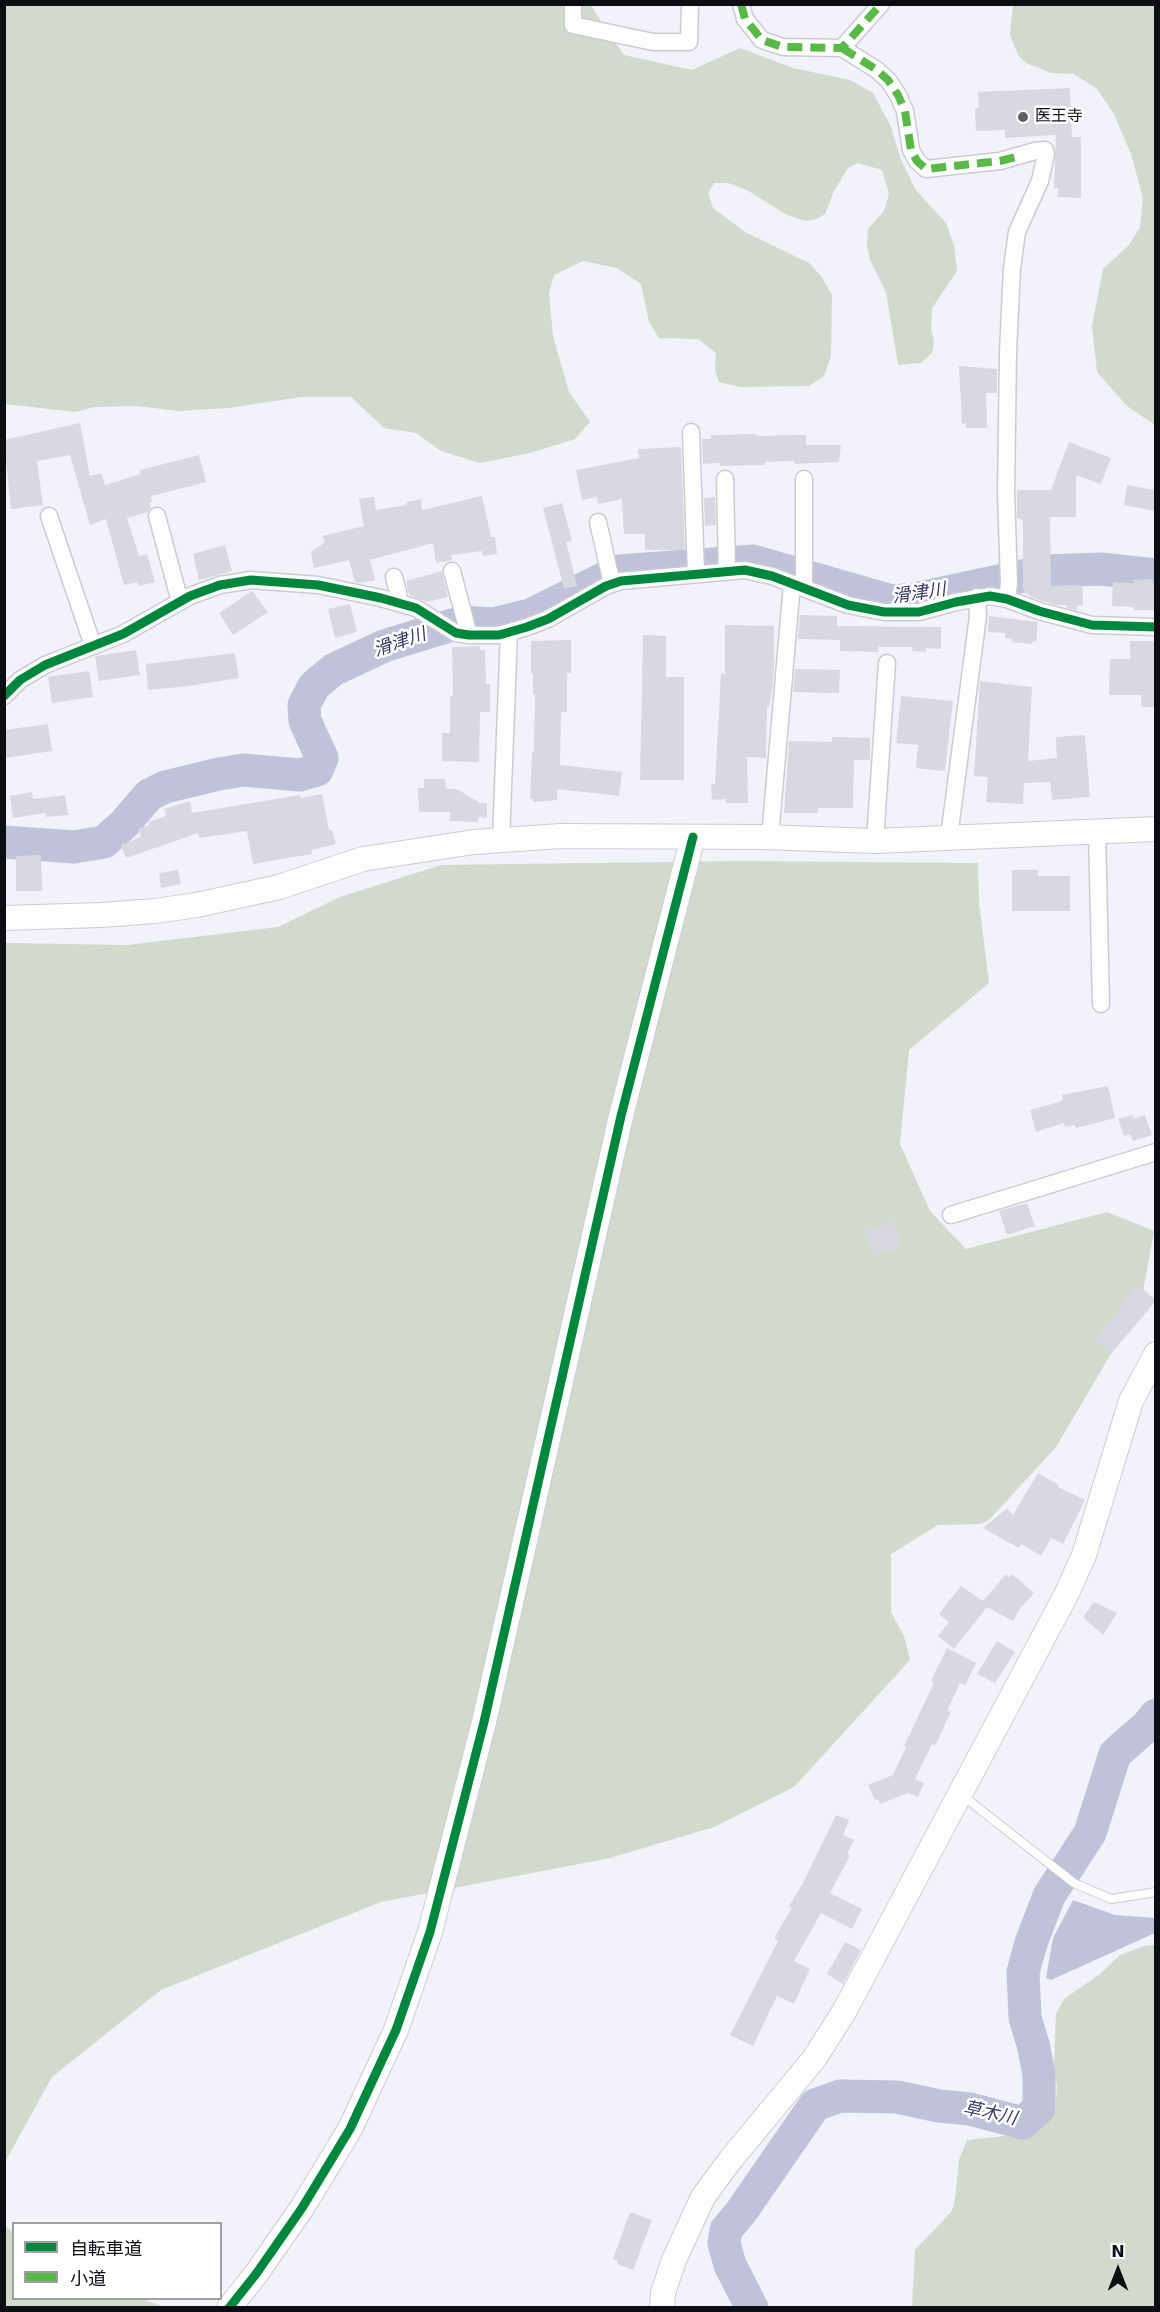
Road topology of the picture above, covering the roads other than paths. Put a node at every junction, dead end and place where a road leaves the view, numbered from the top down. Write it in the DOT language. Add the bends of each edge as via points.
graph roads {
  1 [pos="573,4"];
  2 [pos="690,4"];
  3 [pos="741,4"];
  4 [pos="881,4"];
  5 [pos="842,48"];
  6 [pos="691,432"];
  7 [pos="725,480"];
  8 [pos="804,480"];
  9 [pos="49,516"];
  10 [pos="157,516"];
  11 [pos="598,522"];
  12 [pos="452,571"];
  13 [pos="727,571"];
  14 [pos="696,574"];
  15 [pos="394,577"];
  16 [pos="612,584"];
  17 [pos="798,586"];
  18 [pos="977,597"];
  19 [pos="1007,598"];
  20 [pos="180,602"];
  21 [pos="399,603"];
  22 [pos="1155,627"];
  23 [pos="510,632"];
  24 [pos="469,635"];
  25 [pos="93,646"];
  26 [pos="888,663"];
  27 [pos="4,696"];
  28 [pos="1155,829"];
  29 [pos="1097,831"];
  30 [pos="693,837"];
  31 [pos="770,837"];
  32 [pos="949,837"];
  33 [pos="501,840"];
  34 [pos="875,841"];
  35 [pos="4,918"];
  36 [pos="1101,1004"];
  37 [pos="1155,1152"];
  38 [pos="951,1215"];
  39 [pos="1155,1354"];
  40 [pos="960,1793"];
  41 [pos="1155,1892"];
  42 [pos="229,2307"];
  43 [pos="662,2307"];
  1 -- 2 [label="street" via="573,25 653,42 689,42"];
  3 -- 5 [label="street" via="745,19 762,40 783,47"];
  4 -- 5 [label="street"];
  5 -- 19 [label="street" via="888,80 905,111 911,150 926,169 1000,161 1045,150 1040,181 1017,232 1012,268 1008,321"];
  6 -- 14 [label="street"];
  7 -- 13 [label="street"];
  8 -- 17 [label="street"];
  9 -- 25 [label="street"];
  10 -- 20 [label="street"];
  11 -- 16 [label="street"];
  12 -- 24 [label="street"];
  13 -- 14 [label="street"];
  13 -- 17 [label="street" via="745,570"];
  14 -- 16 [label="street"];
  15 -- 21 [label="street"];
  16 -- 23 [label="street" via="548,619"];
  17 -- 18 [label="street" via="848,605 906,614"];
  17 -- 31 [label="street"];
  18 -- 19 [label="street"];
  18 -- 32 [label="street" via="978,615"];
  19 -- 22 [label="street" via="1092,625"];
  20 -- 21 [label="street" via="220,585 268,580 337,589"];
  20 -- 25 [label="street"];
  21 -- 24 [label="street" via="416,608 456,633"];
  23 -- 24 [label="street"];
  23 -- 33 [label="street"];
  25 -- 27 [label="street" via="45,665"];
  26 -- 34 [label="street"];
  28 -- 29 [label="street"];
  29 -- 32 [label="street"];
  29 -- 36 [label="street"];
  30 -- 31 [label="street"];
  30 -- 33 [label="street" via="560,836"];
  30 -- 42 [label="street" via="621,1116 484,1722 430,1932 396,2030 350,2129 295,2217"];
  31 -- 34 [label="street"];
  32 -- 34 [label="street"];
  33 -- 35 [label="street" via="373,857 279,887 166,910"];
  37 -- 38 [label="street"];
  39 -- 40 [label="street" via="1131,1401 1084,1555"];
  40 -- 41 [label="lane" via="1074,1883 1111,1899"];
  40 -- 43 [label="street" via="845,2010 814,2059 702,2197 674,2260"];
}
